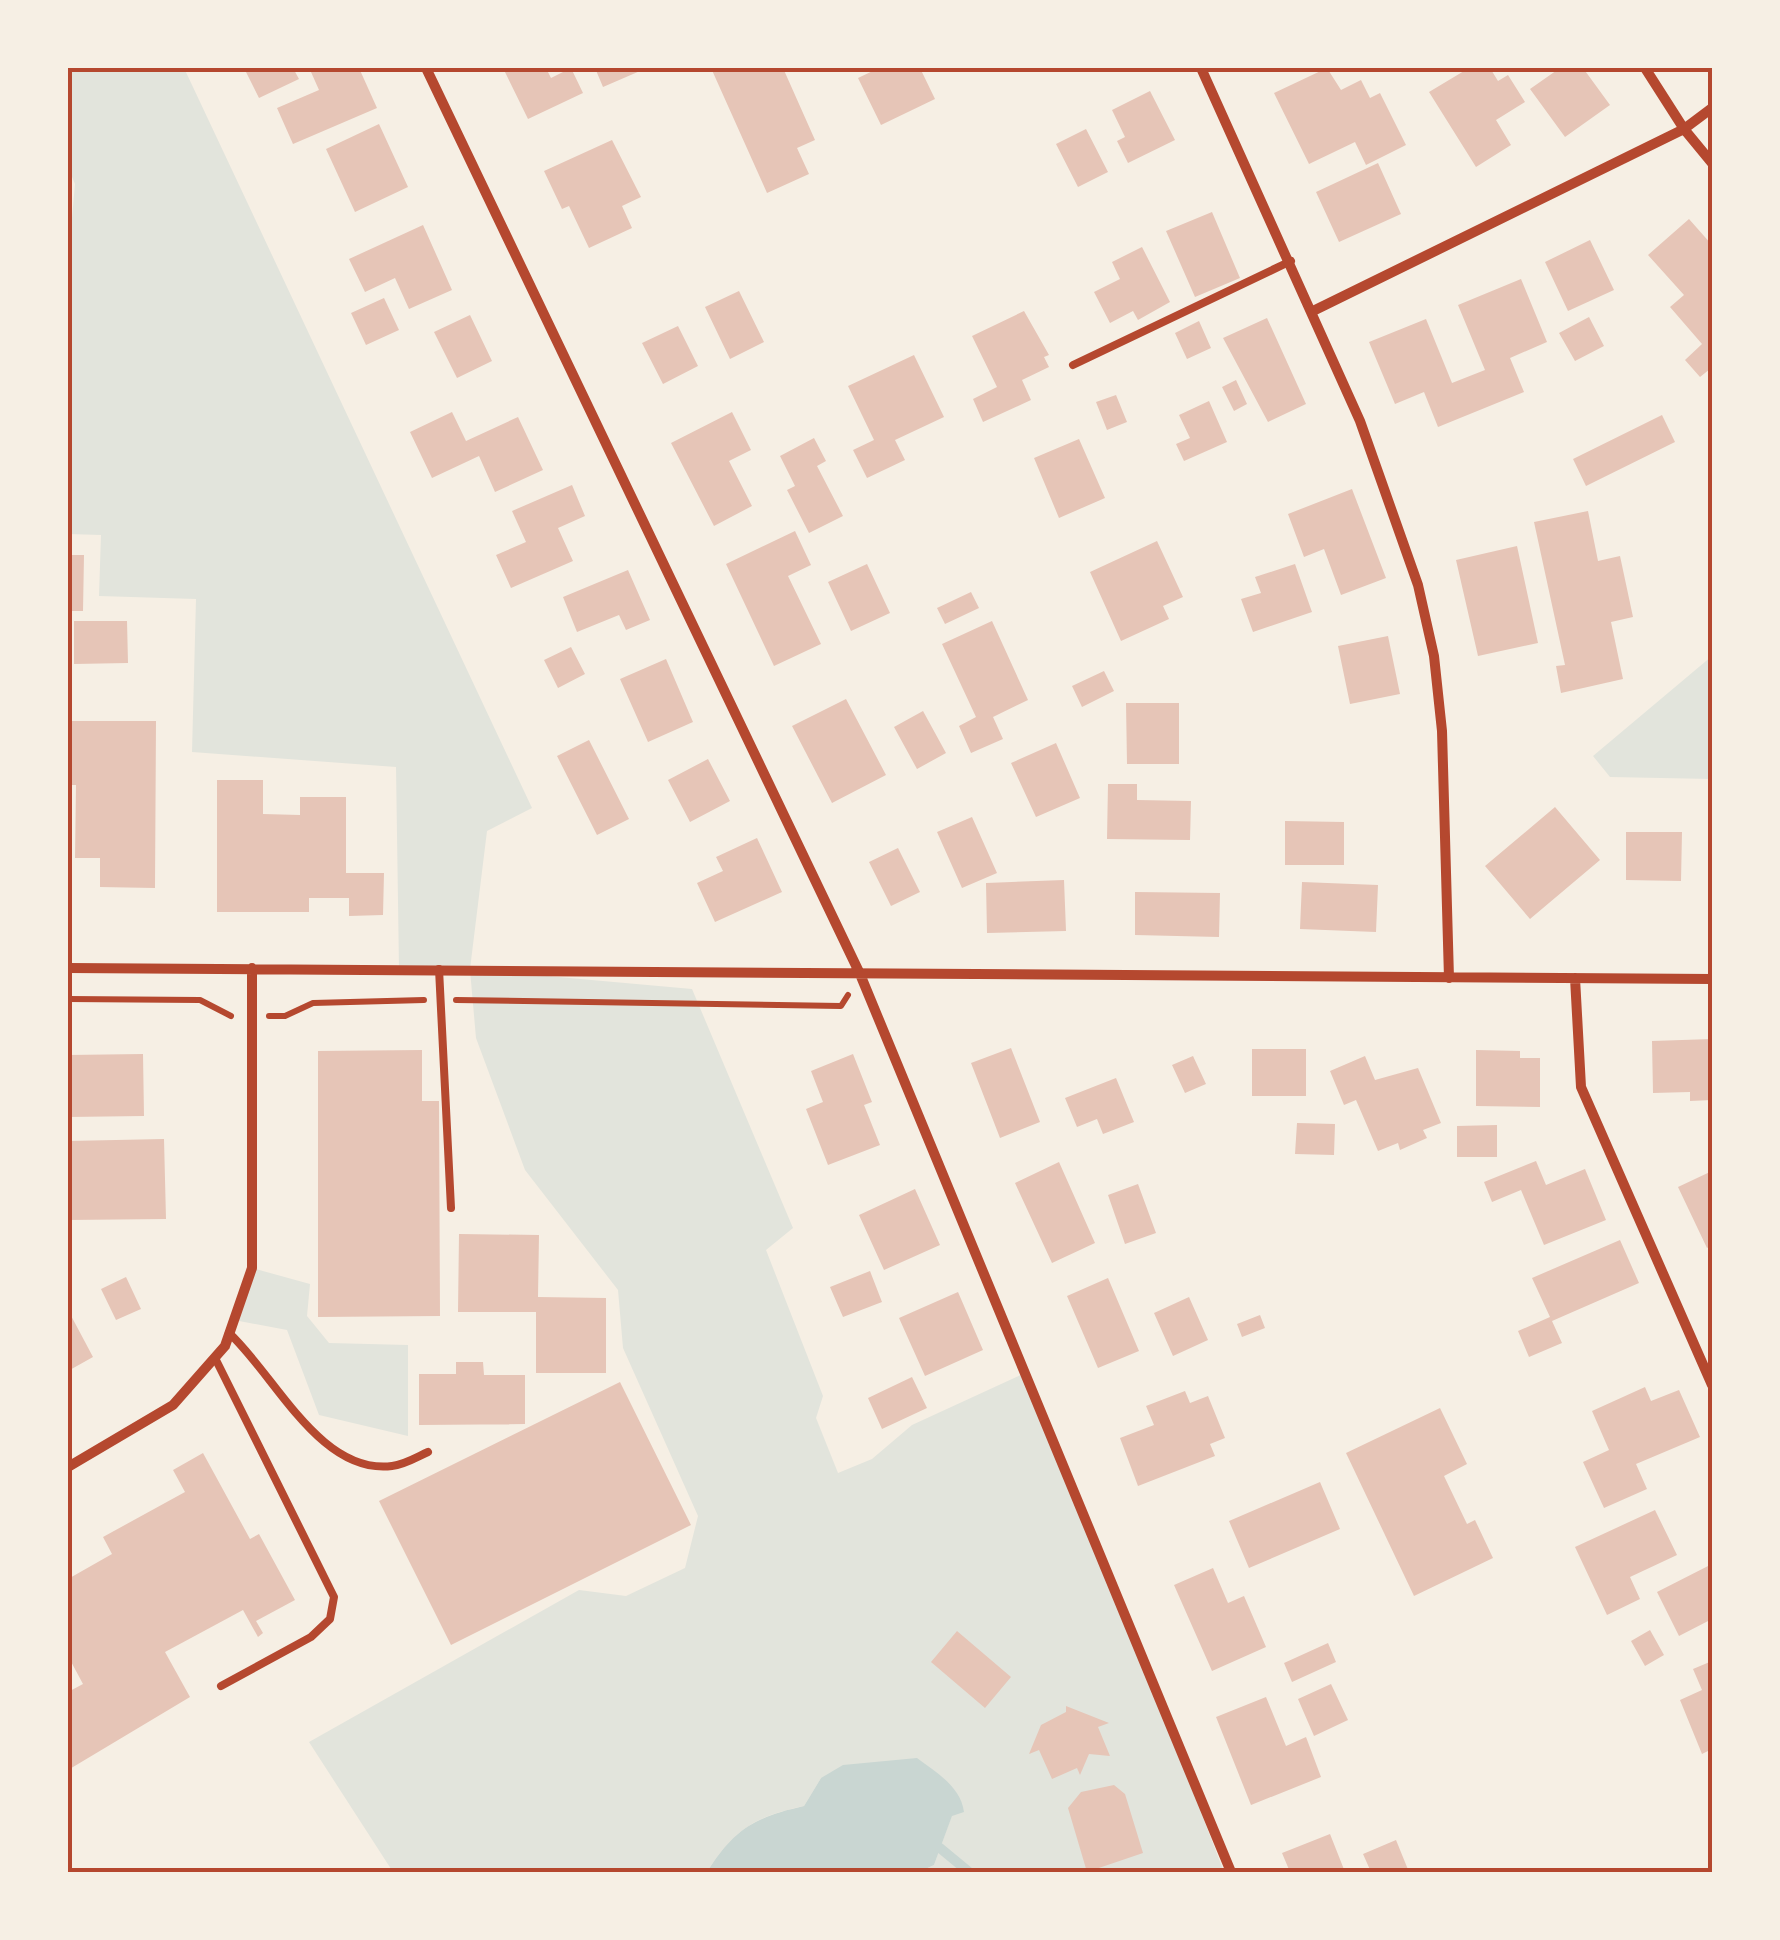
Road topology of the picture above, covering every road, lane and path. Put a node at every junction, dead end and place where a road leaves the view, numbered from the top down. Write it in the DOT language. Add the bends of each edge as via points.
graph roads {
  1 [pos="426,68"];
  2 [pos="1201,68"];
  3 [pos="1645,68"];
  4 [pos="1712,108"];
  5 [pos="1684,129"];
  6 [pos="1712,162"];
  7 [pos="1290,261"];
  8 [pos="1313,311"];
  9 [pos="1073,365"];
  10 [pos="68,968"];
  11 [pos="252,968"];
  12 [pos="439,969"];
  13 [pos="860,974"];
  14 [pos="1449,978"];
  15 [pos="1575,978"];
  16 [pos="1712,979"];
  17 [pos="68,999"];
  18 [pos="442,1000"];
  19 [pos="252,1016"];
  20 [pos="451,1208"];
  21 [pos="229,1333"];
  22 [pos="215,1358"];
  23 [pos="1712,1384"];
  24 [pos="428,1452"];
  25 [pos="68,1467"];
  26 [pos="220,1686"];
  27 [pos="1231,1872"];
  1 -- 13 [label="street"];
  2 -- 7 [label="street"];
  3 -- 5 [label="street"];
  4 -- 5 [label="street"];
  5 -- 6 [label="street"];
  5 -- 8 [label="street"];
  7 -- 8 [label="street"];
  7 -- 9 [label="lane"];
  8 -- 14 [label="street" via="1398,518 1434,656"];
  10 -- 11 [label="street"];
  11 -- 12 [label="street"];
  11 -- 19 [label="street"];
  12 -- 13 [label="street"];
  12 -- 18 [label="lane"];
  13 -- 14 [label="street"];
  13 -- 18 [label="path" via="842,1006"];
  13 -- 27 [label="street"];
  14 -- 15 [label="street"];
  15 -- 16 [label="street"];
  15 -- 23 [label="street" via="1581,1087"];
  17 -- 19 [label="path" via="200,1000 226,1016"];
  18 -- 19 [label="path" via="313,1003 285,1016"];
  18 -- 20 [label="lane"];
  19 -- 21 [label="street" via="252,1268"];
  21 -- 22 [label="street"];
  21 -- 24 [label="lane" via="334,1450 366,1465 394,1466"];
  22 -- 25 [label="street" via="172,1405"];
  22 -- 26 [label="lane" via="334,1598 330,1619 311,1637"];
}
